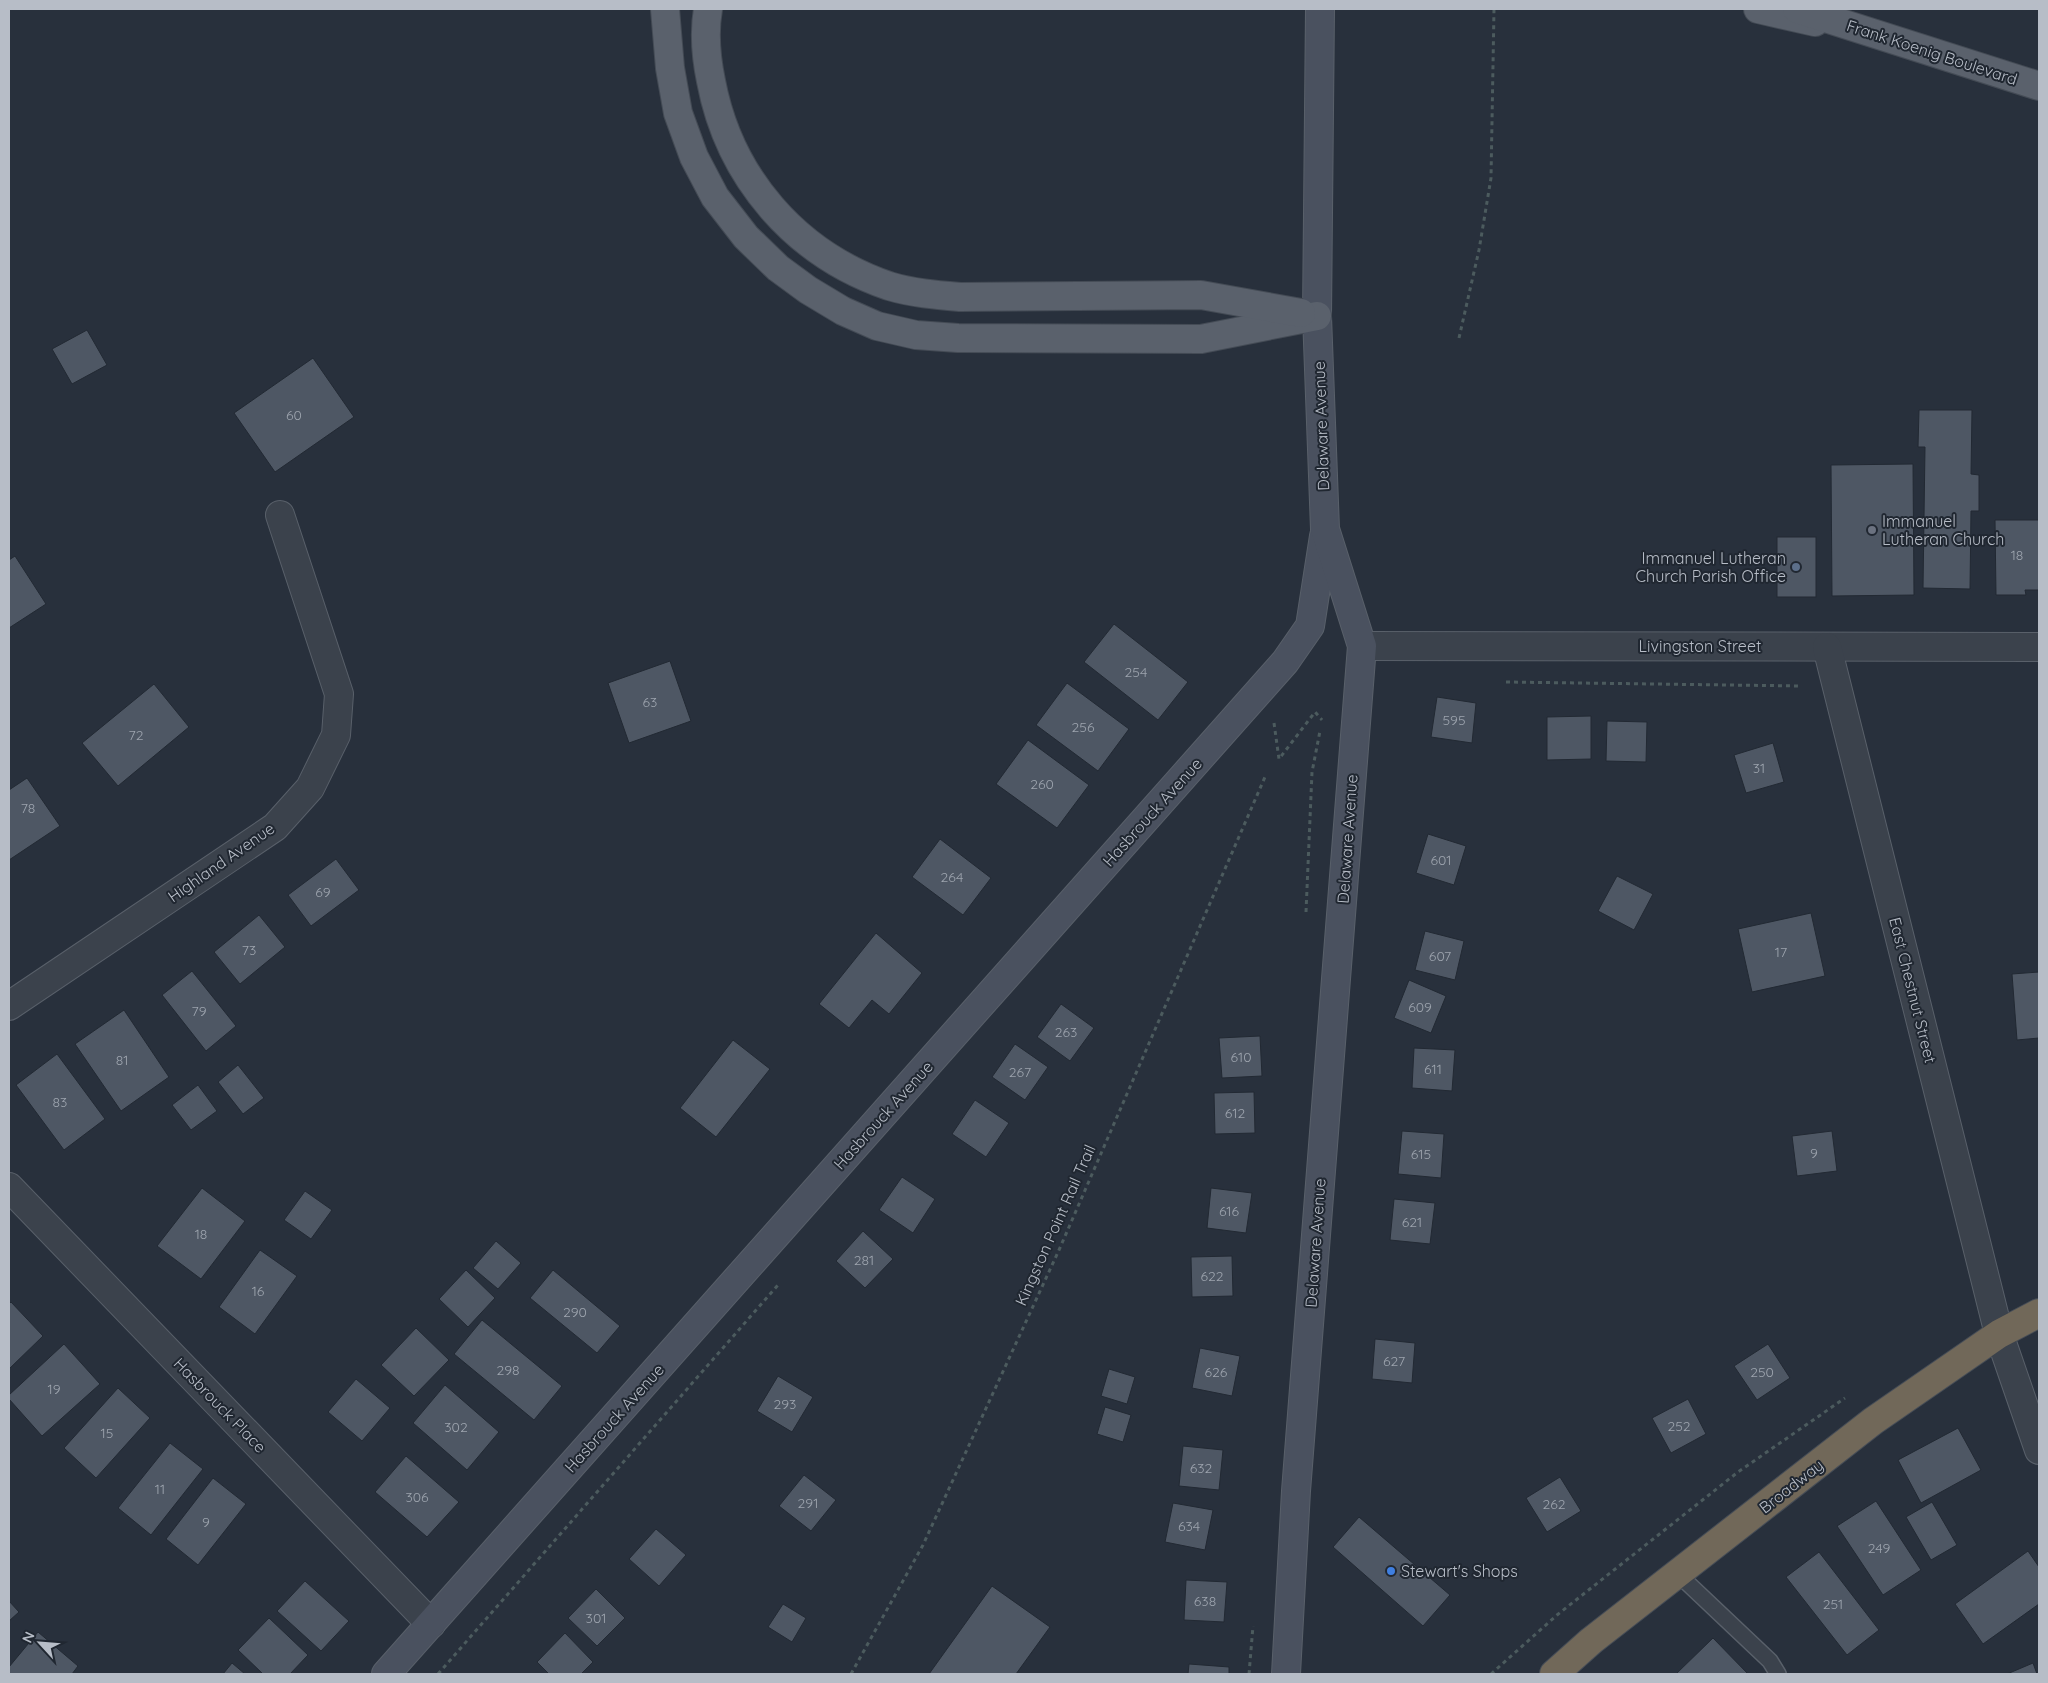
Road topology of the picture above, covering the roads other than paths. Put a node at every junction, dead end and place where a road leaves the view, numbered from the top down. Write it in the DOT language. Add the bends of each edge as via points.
graph roads {
  1 [pos="665,9"];
  2 [pos="708,9"];
  3 [pos="1320,9"];
  4 [pos="1758,9"];
  5 [pos="1797,9"];
  6 [pos="1878,36"];
  7 [pos="2039,86"];
  8 [pos="1317,316"];
  9 [pos="280,515"];
  10 [pos="1325,529"];
  11 [pos="1362,646"];
  12 [pos="1827,647"];
  13 [pos="2039,647"];
  14 [pos="9,1006"];
  15 [pos="9,1187"];
  16 [pos="2039,1313"];
  17 [pos="1999,1334"];
  18 [pos="2039,1450"];
  19 [pos="1678,1574"];
  20 [pos="432,1624"];
  21 [pos="386,1674"];
  22 [pos="1286,1674"];
  23 [pos="1554,1674"];
  24 [pos="1778,1674"];
  1 -- 8 [label="main road" via="678,113 694,157 715,197 746,237 778,268 843,310 887,328 916,335 958,338 1201,339"];
  2 -- 8 [label="main road" via="708,65 715,104 729,142 747,176 774,211 830,259 890,286 924,294 960,297 1201,295"];
  3 -- 8 [label="main road, Delaware Avenue"];
  4 -- 6 [label="main road"];
  5 -- 6 [label="main road, Frank Koenig Boulevard"];
  6 -- 7 [label="main road, Frank Koenig Boulevard"];
  8 -- 10 [label="main road, Delaware Avenue"];
  9 -- 14 [label="street, Highland Avenue" via="339,694 336,735 310,788 275,827"];
  10 -- 11 [label="main road, Delaware Avenue"];
  10 -- 20 [label="main road, Hasbrouck Avenue" via="1310,626 1285,662"];
  11 -- 12 [label="street, Livingston Street"];
  11 -- 22 [label="main road, Delaware Avenue" via="1296,1491"];
  12 -- 13 [label="street, Livingston Street"];
  12 -- 17 [label="street, East Chestnut Street"];
  15 -- 20 [label="street, Hasbrouck Place"];
  16 -- 17 [label="highway, Broadway"];
  17 -- 18 [label="street, East Chestnut Street"];
  17 -- 19 [label="highway, Broadway" via="1873,1421"];
  19 -- 23 [label="highway, Broadway"];
  19 -- 24 [label="lane" via="1770,1661"];
  20 -- 21 [label="main road, Hasbrouck Avenue"];
}
